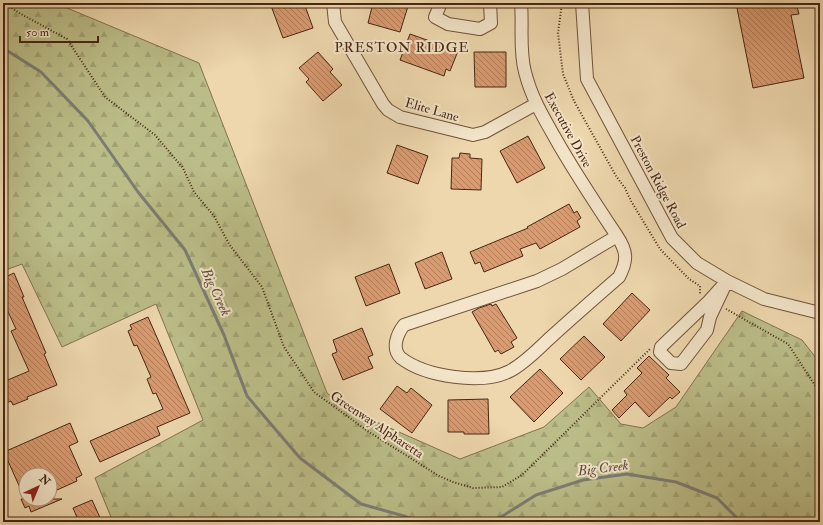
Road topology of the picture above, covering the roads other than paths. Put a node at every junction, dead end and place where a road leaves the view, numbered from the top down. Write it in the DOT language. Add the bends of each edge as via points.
graph roads {
  1 [pos="333,3"];
  2 [pos="441,3"];
  3 [pos="490,3"];
  4 [pos="521,3"];
  5 [pos="582,3"];
  6 [pos="536,104"];
  7 [pos="617,236"];
  8 [pos="727,281"];
  9 [pos="709,300"];
  10 [pos="820,313"];
  1 -- 6 [label="street, Elite Lane" via="335,22 383,104 400,117 473,135 484,132"];
  2 -- 3 [label="street" via="436,17 448,24 480,28 491,23"];
  4 -- 6 [label="street, Executive Drive" via="525,72"];
  5 -- 8 [label="street, Preston Ridge Road" via="587,79 672,238 697,263"];
  6 -- 7 [label="street, Executive Drive" via="572,168"];
  7 -- 7 [label="street, Executive Drive" via="626,256 619,277 510,370 499,375 483,377 451,376 419,367 397,353 395,347 398,332 404,325 537,281"];
  8 -- 9 [label="street"];
  8 -- 10 [label="street, Preston Ridge Road" via="764,299"];
  9 -- 9 [label="street" via="661,347 660,352 671,363 681,364 707,330 710,317"];
}
